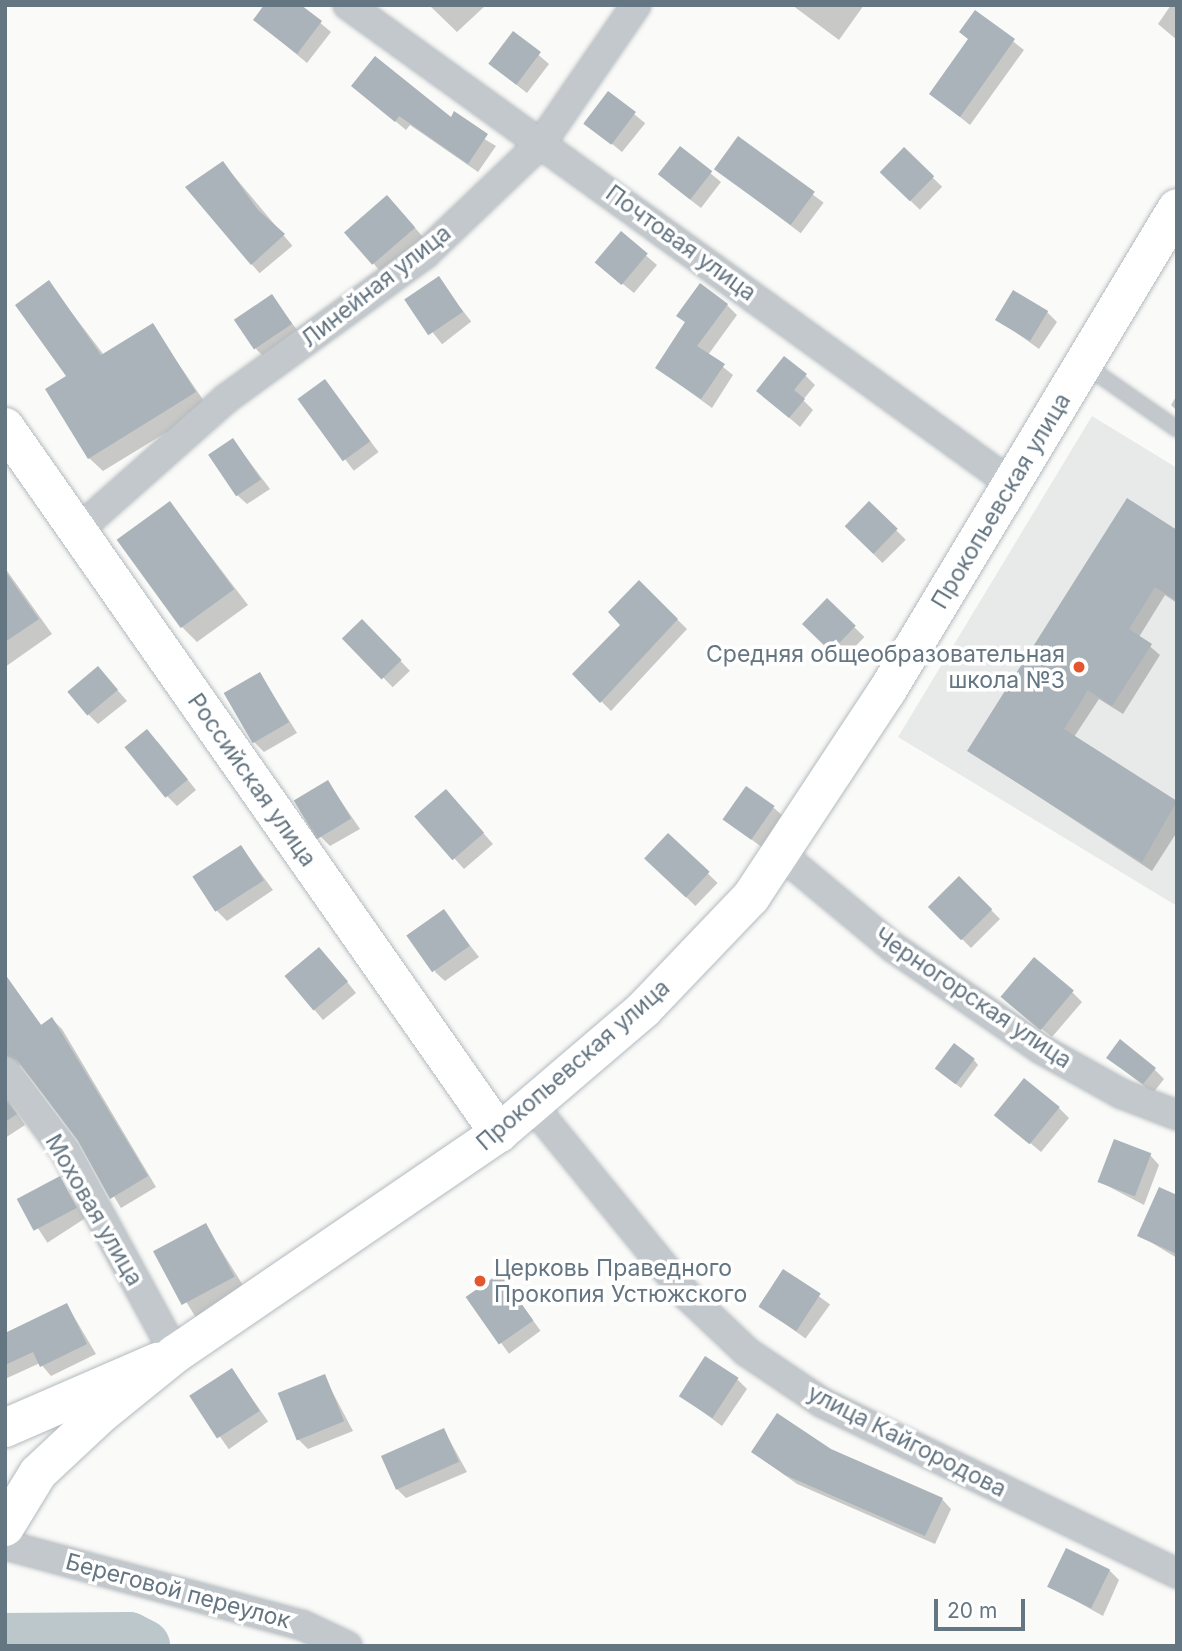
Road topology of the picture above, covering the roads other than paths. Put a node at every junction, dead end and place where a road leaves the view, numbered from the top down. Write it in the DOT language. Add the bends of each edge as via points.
graph roads {
  1 [pos="348,5"];
  2 [pos="636,5"];
  3 [pos="542,142"];
  4 [pos="1177,208"];
  5 [pos="1083,364"];
  6 [pos="5,427"];
  7 [pos="1177,429"];
  8 [pos="1012,484"];
  9 [pos="77,531"];
  10 [pos="783,856"];
  11 [pos="5,1071"];
  12 [pos="532,1105"];
  13 [pos="1177,1115"];
  14 [pos="499,1133"];
  15 [pos="175,1354"];
  16 [pos="5,1428"];
  17 [pos="5,1527"];
  18 [pos="5,1545"];
  19 [pos="1177,1573"];
  20 [pos="347,1646"];
  1 -- 3 [label="street, Почтовая улица"];
  2 -- 3 [label="street, Линейная улица"];
  3 -- 8 [label="street, Почтовая улица"];
  3 -- 9 [label="street, Линейная улица" via="425,254 227,398"];
  4 -- 5 [label="main road, Прокопьевская улица"];
  5 -- 7 [label="lane"];
  5 -- 8 [label="main road, Прокопьевская улица"];
  6 -- 9 [label="main road, Российская улица"];
  8 -- 10 [label="main road, Прокопьевская улица"];
  9 -- 14 [label="main road, Российская улица"];
  10 -- 12 [label="main road, Прокопьевская улица" via="644,1009"];
  10 -- 13 [label="street, Черногорская улица" via="894,948 1041,1049 1122,1094"];
  11 -- 15 [label="street, Моховая улица" via="65,1151"];
  12 -- 14 [label="main road, Прокопьевская улица"];
  12 -- 19 [label="street, улица Кайгородова" via="688,1296 747,1352 823,1403"];
  14 -- 15 [label="main road, Прокопьевская улица"];
  15 -- 16 [label="main road, Прокопьевская улица"];
  15 -- 17 [label="main road" via="38,1474"];
  18 -- 20 [label="street, Береговой переулок" via="302,1625"];
}
